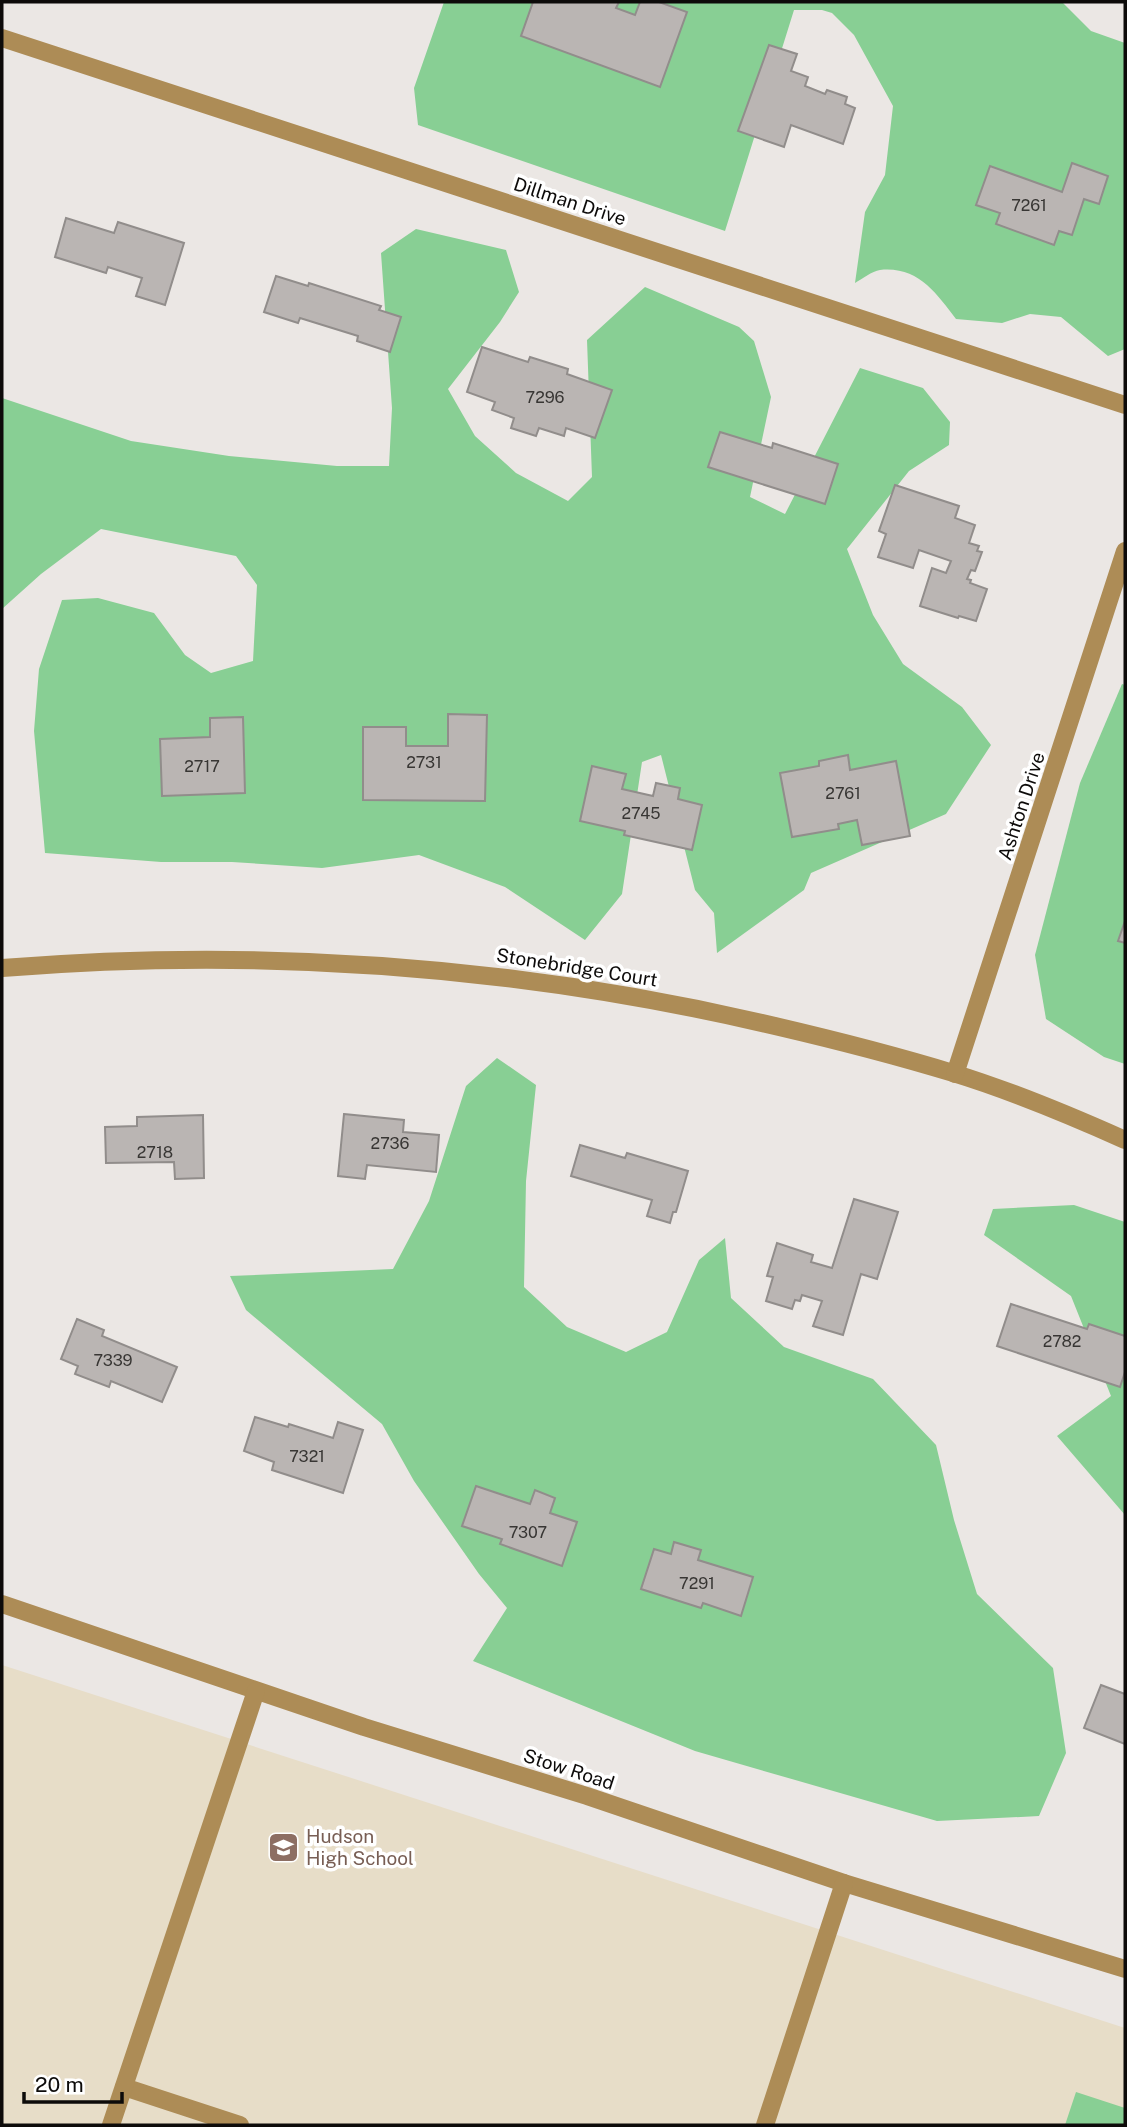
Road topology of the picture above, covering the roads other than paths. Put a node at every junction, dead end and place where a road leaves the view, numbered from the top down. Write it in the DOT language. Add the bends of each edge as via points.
graph roads {
  1 [pos="2,37"];
  2 [pos="1125,405"];
  3 [pos="1125,551"];
  4 [pos="2,968"];
  5 [pos="955,1074"];
  6 [pos="1125,1140"];
  7 [pos="2,1604"];
  8 [pos="256,1691"];
  9 [pos="844,1883"];
  10 [pos="1125,1969"];
  11 [pos="124,2087"];
  12 [pos="111,2125"];
  13 [pos="240,2125"];
  14 [pos="765,2125"];
  1 -- 2 [label="street, Dillman Drive"];
  3 -- 5 [label="street, Ashton Drive"];
  4 -- 5 [label="street, Stonebridge Court" via="194,958 348,962 455,971 674,1004 848,1043"];
  5 -- 6 [label="street, Stonebridge Court"];
  7 -- 8 [label="street, Stow Road"];
  8 -- 9 [label="street, Stow Road"];
  8 -- 11 [label="street"];
  9 -- 10 [label="street, Stow Road"];
  9 -- 14 [label="street"];
  11 -- 12 [label="street"];
  11 -- 13 [label="street"];
}
